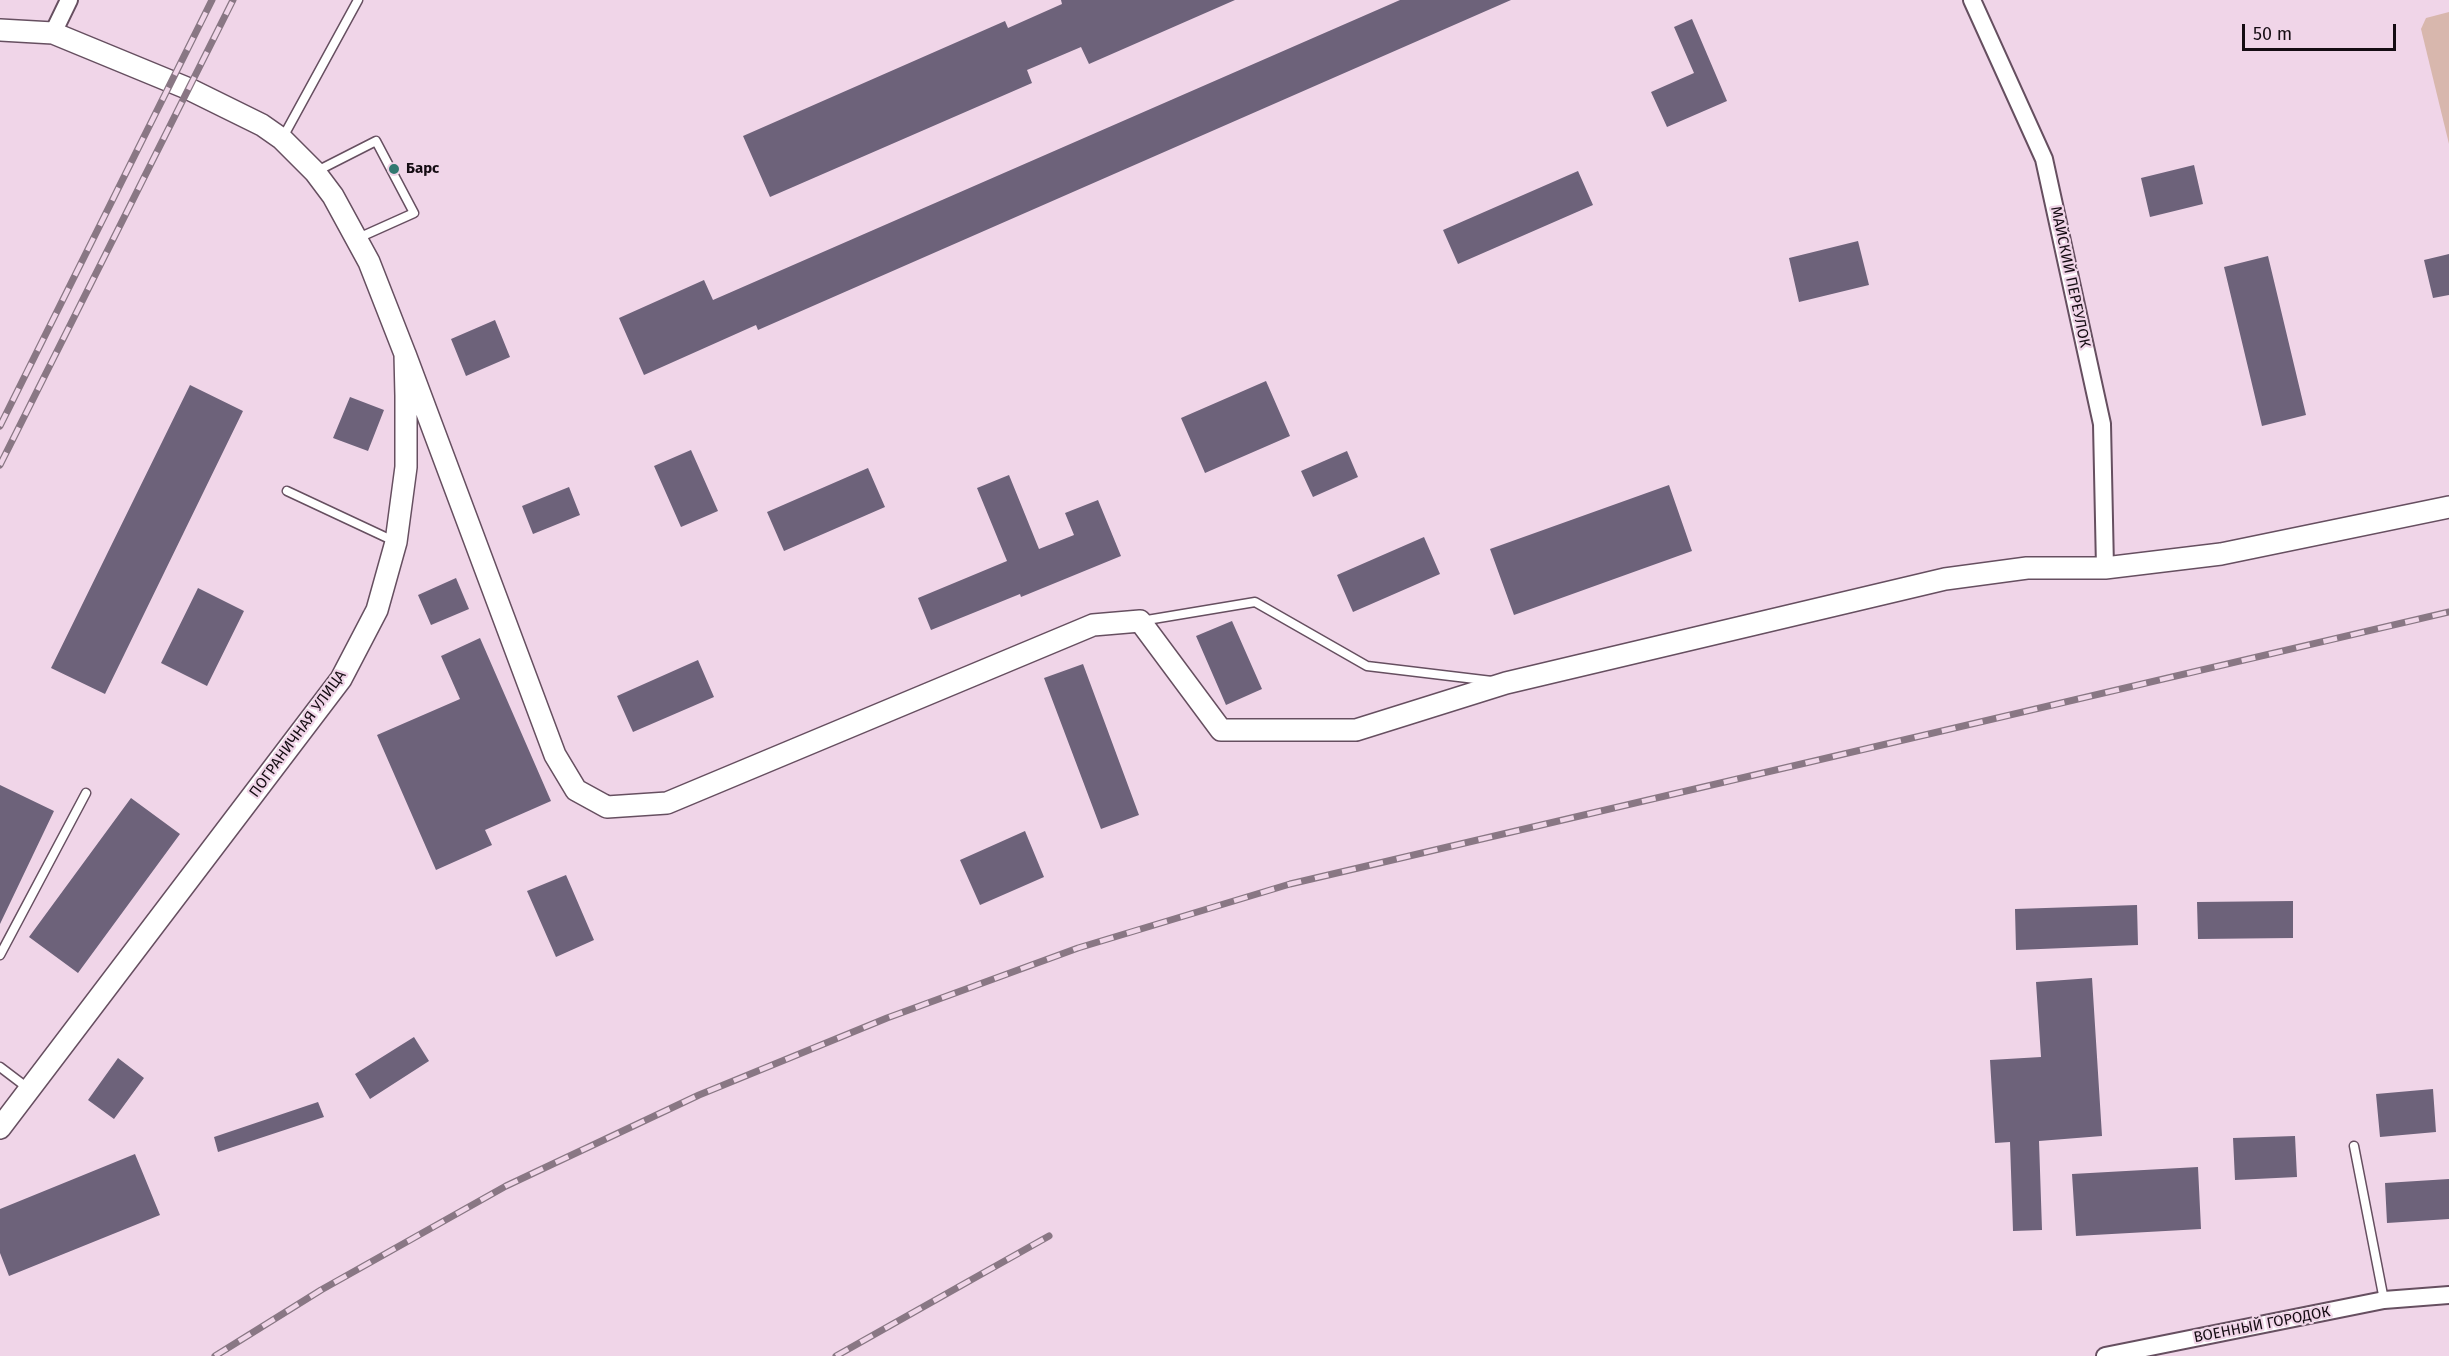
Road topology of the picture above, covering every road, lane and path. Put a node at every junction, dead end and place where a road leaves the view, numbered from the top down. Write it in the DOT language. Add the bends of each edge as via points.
graph roads {
  1 [pos="69,0"];
  2 [pos="358,0"];
  3 [pos="1972,0"];
  4 [pos="0,30"];
  5 [pos="53,33"];
  6 [pos="282,139"];
  7 [pos="315,172"];
  8 [pos="355,239"];
  9 [pos="405,354"];
  10 [pos="287,491"];
  11 [pos="2449,507"];
  12 [pos="396,542"];
  13 [pos="2105,568"];
  14 [pos="1140,621"];
  15 [pos="1506,683"];
  16 [pos="86,793"];
  17 [pos="0,955"];
  18 [pos="0,1067"];
  19 [pos="29,1090"];
  20 [pos="0,1128"];
  21 [pos="2354,1146"];
  22 [pos="2449,1295"];
  23 [pos="2384,1300"];
  24 [pos="2105,1356"];
  1 -- 5 [label="street"];
  2 -- 6 [label="lane"];
  3 -- 13 [label="street, МАЙСКИЙ ПЕРЕУЛОК" via="2044,159 2102,424"];
  4 -- 5 [label="street, ПОГРАНИЧНАЯ УЛИЦА"];
  5 -- 6 [label="street, ПОГРАНИЧНАЯ УЛИЦА" via="172,81 262,124"];
  6 -- 7 [label="street, ПОГРАНИЧНАЯ УЛИЦА"];
  7 -- 8 [label="street, ПОГРАНИЧНАЯ УЛИЦА" via="333,196"];
  7 -- 8 [label="lane" via="376,141 414,213"];
  8 -- 9 [label="street, ПОГРАНИЧНАЯ УЛИЦА" via="369,262"];
  9 -- 12 [label="street, ПОГРАНИЧНАЯ УЛИЦА" via="406,467"];
  9 -- 14 [label="street" via="555,756 576,790 607,807 668,803 1093,625"];
  10 -- 12 [label="lane"];
  11 -- 13 [label="street" via="2221,554"];
  12 -- 19 [label="street, ПОГРАНИЧНАЯ УЛИЦА" via="377,610 341,679"];
  13 -- 15 [label="street" via="2027,568 1945,579"];
  14 -- 15 [label="lane" via="1255,602 1367,666"];
  14 -- 15 [label="street" via="1221,730 1356,730"];
  16 -- 17 [label="lane"];
  18 -- 19 [label="lane"];
  19 -- 20 [label="street, ПОГРАНИЧНАЯ УЛИЦА"];
  21 -- 23 [label="lane"];
  22 -- 23 [label="street, ВОЕННЫЙ ГОРОДОК"];
  23 -- 24 [label="street, ВОЕННЫЙ ГОРОДОК"];
}
